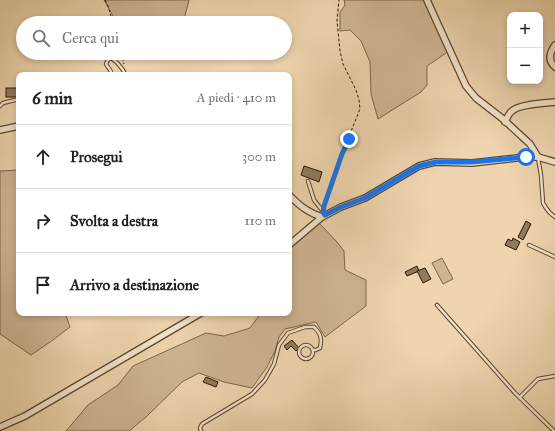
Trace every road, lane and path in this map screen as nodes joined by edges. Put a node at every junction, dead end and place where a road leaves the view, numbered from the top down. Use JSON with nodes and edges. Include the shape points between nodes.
{"nodes":[{"id":1,"x":105,"y":0,"type":"edge"},
{"id":2,"x":339,"y":0,"type":"edge"},
{"id":3,"x":427,"y":0,"type":"edge"},
{"id":4,"x":111,"y":16,"type":"edge"},
{"id":5,"x":555,"y":45,"type":"edge"},
{"id":6,"x":108,"y":60,"type":"edge"},
{"id":7,"x":114,"y":60,"type":"edge"},
{"id":8,"x":123,"y":60,"type":"edge"},
{"id":9,"x":555,"y":67,"type":"edge"},
{"id":10,"x":125,"y":68,"type":"dead end"},
{"id":11,"x":111,"y":72,"type":"edge"},
{"id":12,"x":124,"y":72,"type":"edge"},
{"id":13,"x":16,"y":100,"type":"edge"},
{"id":14,"x":555,"y":102,"type":"edge"},
{"id":15,"x":0,"y":106,"type":"edge"},
{"id":16,"x":506,"y":122,"type":"junction"},
{"id":17,"x":16,"y":127,"type":"edge"},
{"id":18,"x":0,"y":130,"type":"edge"},
{"id":19,"x":538,"y":157,"type":"junction"},
{"id":20,"x":555,"y":162,"type":"edge"},
{"id":21,"x":308,"y":181,"type":"dead end"},
{"id":22,"x":292,"y":198,"type":"edge"},
{"id":23,"x":323,"y":215,"type":"junction"},
{"id":24,"x":555,"y":217,"type":"edge"},
{"id":25,"x":292,"y":242,"type":"edge"},
{"id":26,"x":529,"y":245,"type":"dead end"},
{"id":27,"x":555,"y":257,"type":"edge"},
{"id":28,"x":436,"y":305,"type":"dead end"},
{"id":29,"x":196,"y":316,"type":"edge"},
{"id":30,"x":313,"y":350,"type":"junction"},
{"id":31,"x":555,"y":376,"type":"edge"},
{"id":32,"x":520,"y":397,"type":"junction"},
{"id":33,"x":0,"y":426,"type":"edge"},
{"id":34,"x":201,"y":431,"type":"edge"},
{"id":35,"x":554,"y":431,"type":"edge"}],
"edges":[{"from":1,"to":4,"type":"path"},
{"from":2,"to":23,"type":"path","via":[[337,21],[340,51],[343,64],[356,90],[360,109],[342,154]]},
{"from":3,"to":16,"type":"street","via":[[466,86],[476,98]]},
{"from":5,"to":9,"type":"street","via":[[550,53],[550,60]]},
{"from":6,"to":11,"type":"lane","via":[[106,64]]},
{"from":7,"to":12,"type":"lane"},
{"from":8,"to":10,"type":"path"},
{"from":13,"to":15,"type":"lane"},
{"from":14,"to":16,"type":"street","via":[[515,108]]},
{"from":16,"to":19,"type":"street","via":[[530,144]]},
{"from":17,"to":18,"type":"street"},
{"from":19,"to":20,"type":"street"},
{"from":19,"to":23,"type":"street","via":[[427,163],[410,170],[365,198]]},
{"from":19,"to":24,"type":"lane","via":[[543,203]]},
{"from":21,"to":23,"type":"lane","via":[[314,200]]},
{"from":22,"to":23,"type":"street","via":[[302,208],[313,214]]},
{"from":23,"to":25,"type":"street"},
{"from":26,"to":27,"type":"lane"},
{"from":28,"to":32,"type":"lane"},
{"from":29,"to":33,"type":"street","via":[[25,416]]},
{"from":30,"to":30,"type":"lane","via":[[308,358],[299,355],[298,350],[306,344]]},
{"from":30,"to":34,"type":"lane","via":[[320,348],[321,340],[319,332],[314,327],[305,327],[288,333],[279,345],[274,364],[265,380],[252,394],[202,424]]},
{"from":31,"to":32,"type":"lane","via":[[538,380]]},
{"from":32,"to":35,"type":"lane"}]}
